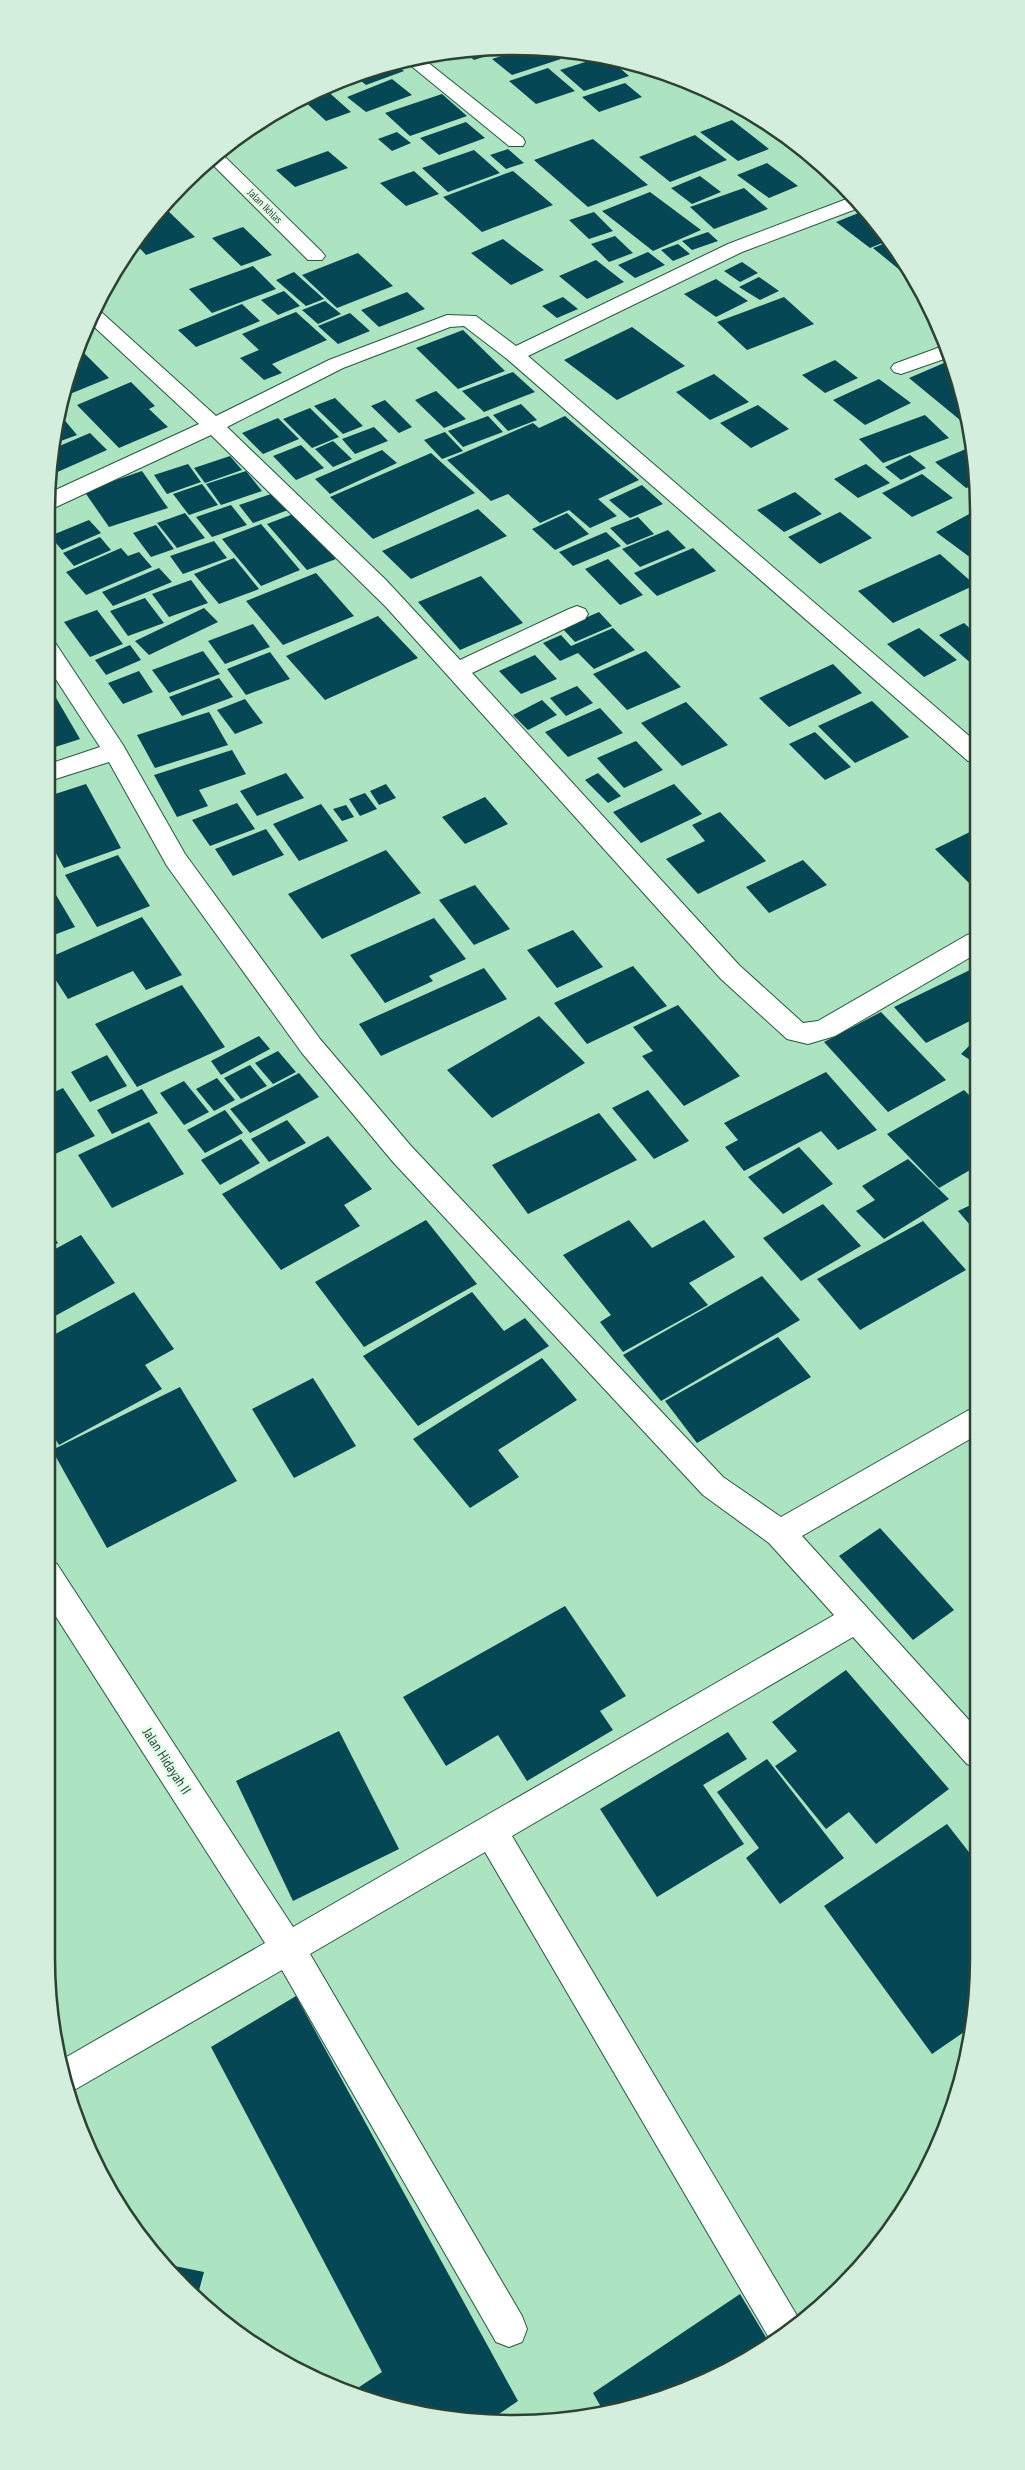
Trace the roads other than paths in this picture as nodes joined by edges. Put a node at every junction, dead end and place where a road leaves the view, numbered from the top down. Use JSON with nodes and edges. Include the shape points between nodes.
{"nodes":[{"id":1,"x":419,"y":65,"type":"edge"},
{"id":2,"x":516,"y":142,"type":"dead end"},
{"id":3,"x":220,"y":161,"type":"edge"},
{"id":4,"x":850,"y":204,"type":"edge"},
{"id":5,"x":314,"y":256,"type":"dead end"},
{"id":6,"x":98,"y":319,"type":"edge"},
{"id":7,"x":941,"y":353,"type":"edge"},
{"id":8,"x":514,"y":355,"type":"junction"},
{"id":9,"x":901,"y":368,"type":"dead end"},
{"id":10,"x":214,"y":424,"type":"junction"},
{"id":11,"x":55,"y":498,"type":"edge"},
{"id":12,"x":577,"y":614,"type":"dead end"},
{"id":13,"x":55,"y":660,"type":"edge"},
{"id":14,"x":457,"y":670,"type":"junction"},
{"id":15,"x":970,"y":750,"type":"edge"},
{"id":16,"x":115,"y":751,"type":"junction"},
{"id":17,"x":55,"y":771,"type":"edge"},
{"id":18,"x":970,"y":945,"type":"edge"},
{"id":19,"x":970,"y":1424,"type":"edge"},
{"id":20,"x":780,"y":1533,"type":"junction"},
{"id":21,"x":55,"y":1588,"type":"edge"},
{"id":22,"x":857,"y":1618,"type":"junction"},
{"id":23,"x":970,"y":1744,"type":"edge"},
{"id":24,"x":491,"y":1831,"type":"junction"},
{"id":25,"x":288,"y":1948,"type":"junction"},
{"id":26,"x":71,"y":2074,"type":"edge"},
{"id":27,"x":783,"y":2326,"type":"edge"},
{"id":28,"x":509,"y":2329,"type":"dead end"}],
"edges":[{"from":1,"to":2,"type":"street"},
{"from":3,"to":5,"type":"street","name":"Jalan Ikhlas"},
{"from":4,"to":8,"type":"street","via":[[735,248]]},
{"from":6,"to":10,"type":"street"},
{"from":7,"to":9,"type":"street"},
{"from":8,"to":10,"type":"street","via":[[469,320],[453,320],[336,364]]},
{"from":8,"to":15,"type":"street"},
{"from":10,"to":11,"type":"street"},
{"from":10,"to":14,"type":"street","via":[[418,624]]},
{"from":12,"to":14,"type":"street"},
{"from":13,"to":16,"type":"street"},
{"from":14,"to":18,"type":"street","via":[[730,972],[796,1032],[808,1034],[826,1029]]},
{"from":16,"to":17,"type":"street"},
{"from":16,"to":20,"type":"street","via":[[176,860],[311,1046],[402,1154],[712,1486]]},
{"from":19,"to":20,"type":"street"},
{"from":20,"to":22,"type":"street"},
{"from":21,"to":25,"type":"street","name":"Jalan Hidayah II"},
{"from":22,"to":23,"type":"street"},
{"from":22,"to":24,"type":"street"},
{"from":24,"to":25,"type":"street"},
{"from":24,"to":27,"type":"street"},
{"from":25,"to":26,"type":"street"},
{"from":25,"to":28,"type":"street","name":"Jalan Hidayah II"}]}
